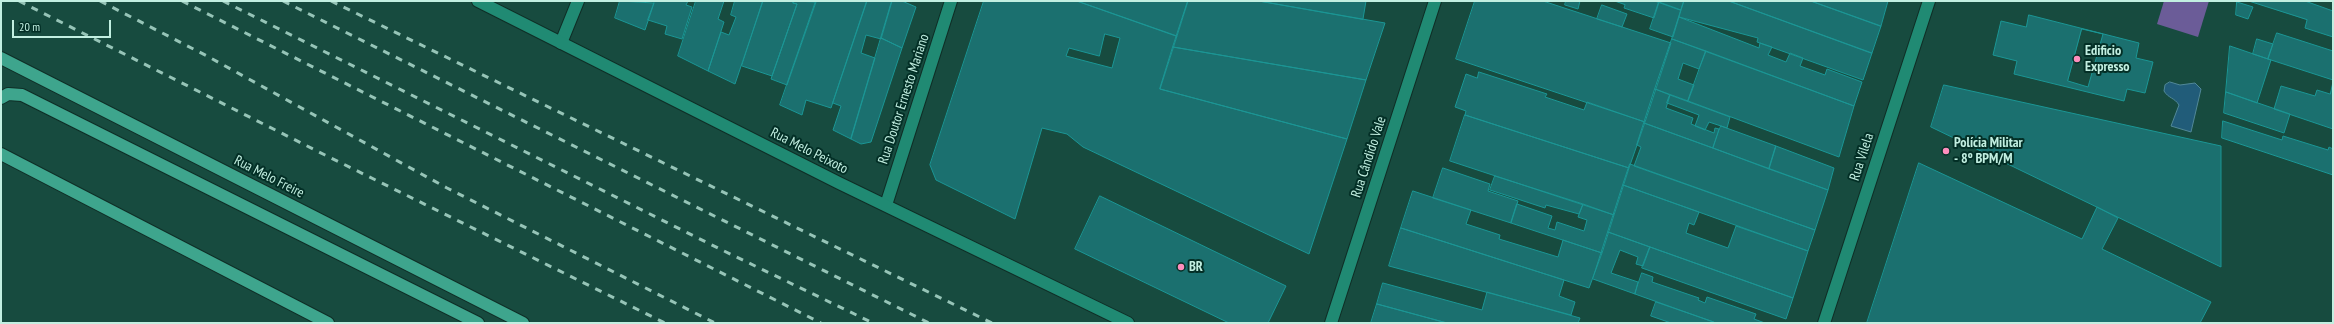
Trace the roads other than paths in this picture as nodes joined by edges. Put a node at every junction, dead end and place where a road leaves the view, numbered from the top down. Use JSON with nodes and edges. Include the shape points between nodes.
{"nodes":[{"id":1,"x":478,"y":1,"type":"edge"},
{"id":2,"x":578,"y":1,"type":"edge"},
{"id":3,"x":951,"y":1,"type":"edge"},
{"id":4,"x":1436,"y":1,"type":"edge"},
{"id":5,"x":1929,"y":1,"type":"edge"},
{"id":6,"x":561,"y":43,"type":"junction"},
{"id":7,"x":1,"y":58,"type":"edge"},
{"id":8,"x":1,"y":98,"type":"edge"},
{"id":9,"x":1,"y":154,"type":"edge"},
{"id":10,"x":886,"y":205,"type":"junction"},
{"id":11,"x":328,"y":323,"type":"edge"},
{"id":12,"x":478,"y":323,"type":"edge"},
{"id":13,"x":523,"y":323,"type":"edge"},
{"id":14,"x":1128,"y":323,"type":"edge"},
{"id":15,"x":1330,"y":323,"type":"edge"},
{"id":16,"x":1824,"y":323,"type":"edge"}],
"edges":[{"from":1,"to":6,"type":"street","name":"Rua Melo Peixoto"},
{"from":2,"to":6,"type":"street"},
{"from":3,"to":10,"type":"street","name":"Rua Doutor Ernesto Mariano"},
{"from":4,"to":15,"type":"street","name":"Rua Cândido Vale"},
{"from":5,"to":16,"type":"street","name":"Rua Vilela"},
{"from":6,"to":10,"type":"street","name":"Rua Melo Peixoto"},
{"from":7,"to":13,"type":"highway","name":"Rua Melo Freire"},
{"from":8,"to":12,"type":"highway","via":[[8,94],[22,95]]},
{"from":9,"to":11,"type":"highway"},
{"from":10,"to":14,"type":"street","name":"Rua Melo Peixoto"}]}
